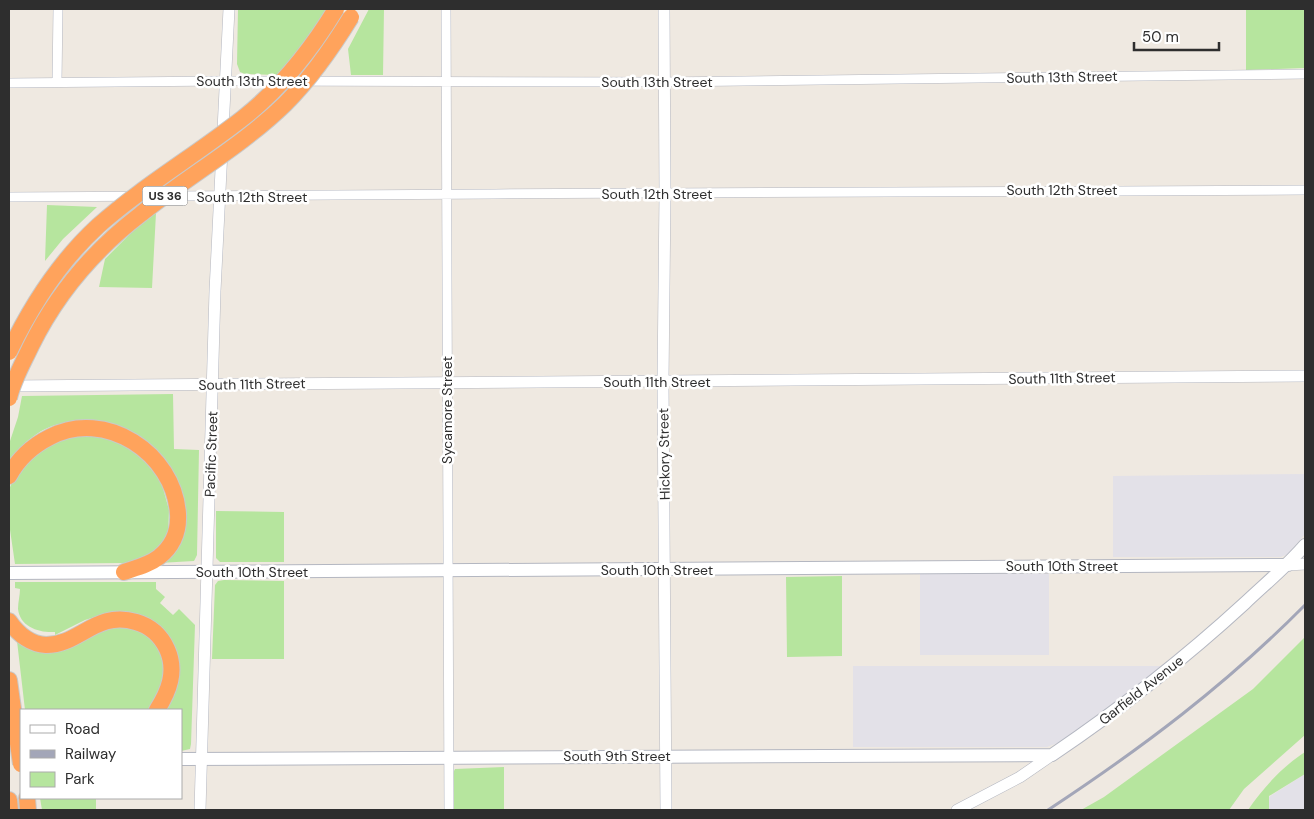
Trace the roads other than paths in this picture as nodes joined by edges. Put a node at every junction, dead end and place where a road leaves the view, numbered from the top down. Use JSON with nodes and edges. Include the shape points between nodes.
{"nodes":[{"id":1,"x":58,"y":9,"type":"edge"},
{"id":2,"x":229,"y":9,"type":"edge"},
{"id":3,"x":336,"y":9,"type":"edge"},
{"id":4,"x":446,"y":9,"type":"edge"},
{"id":5,"x":664,"y":9,"type":"edge"},
{"id":6,"x":353,"y":13,"type":"edge"},
{"id":7,"x":1305,"y":74,"type":"edge"},
{"id":8,"x":225,"y":81,"type":"junction"},
{"id":9,"x":58,"y":82,"type":"junction"},
{"id":10,"x":446,"y":82,"type":"junction"},
{"id":11,"x":664,"y":82,"type":"junction"},
{"id":12,"x":9,"y":83,"type":"edge"},
{"id":13,"x":1305,"y":190,"type":"edge"},
{"id":14,"x":665,"y":194,"type":"junction"},
{"id":15,"x":446,"y":195,"type":"junction"},
{"id":16,"x":220,"y":196,"type":"junction"},
{"id":17,"x":9,"y":198,"type":"edge"},
{"id":18,"x":9,"y":352,"type":"edge"},
{"id":19,"x":1305,"y":376,"type":"edge"},
{"id":20,"x":447,"y":382,"type":"junction"},
{"id":21,"x":663,"y":382,"type":"junction"},
{"id":22,"x":213,"y":384,"type":"junction"},
{"id":23,"x":9,"y":386,"type":"edge"},
{"id":24,"x":9,"y":398,"type":"edge"},
{"id":25,"x":9,"y":476,"type":"edge"},
{"id":26,"x":1305,"y":545,"type":"edge"},
{"id":27,"x":1305,"y":564,"type":"edge"},
{"id":28,"x":1288,"y":565,"type":"junction"},
{"id":29,"x":665,"y":570,"type":"junction"},
{"id":30,"x":449,"y":571,"type":"junction"},
{"id":31,"x":124,"y":572,"type":"junction"},
{"id":32,"x":208,"y":572,"type":"junction"},
{"id":33,"x":9,"y":573,"type":"edge"},
{"id":34,"x":9,"y":621,"type":"edge"},
{"id":35,"x":9,"y":680,"type":"edge"},
{"id":36,"x":158,"y":709,"type":"edge"},
{"id":37,"x":1052,"y":755,"type":"junction"},
{"id":38,"x":666,"y":756,"type":"junction"},
{"id":39,"x":20,"y":757,"type":"edge"},
{"id":40,"x":448,"y":757,"type":"junction"},
{"id":41,"x":202,"y":758,"type":"junction"},
{"id":42,"x":182,"y":759,"type":"edge"},
{"id":43,"x":9,"y":800,"type":"edge"},
{"id":44,"x":10,"y":810,"type":"edge"},
{"id":45,"x":200,"y":810,"type":"edge"},
{"id":46,"x":448,"y":810,"type":"edge"},
{"id":47,"x":666,"y":810,"type":"edge"},
{"id":48,"x":957,"y":810,"type":"edge"}],
"edges":[{"from":1,"to":9,"type":"street"},
{"from":2,"to":8,"type":"street","name":"Pacific Street"},
{"from":3,"to":18,"type":"highway","number":"US 36","bridge":true,"via":[[299,64],[244,117],[129,200],[66,259],[39,298]]},
{"from":4,"to":10,"type":"street","name":"Sycamore Street"},
{"from":5,"to":11,"type":"street","name":"Hickory Street"},
{"from":6,"to":24,"type":"highway","number":"US 36","bridge":true,"via":[[312,73],[285,103],[234,146],[140,214],[80,271],[55,301]]},
{"from":7,"to":11,"type":"street","name":"South 13th Street"},
{"from":8,"to":9,"type":"street","name":"South 13th Street"},
{"from":8,"to":10,"type":"street","name":"South 13th Street"},
{"from":8,"to":16,"type":"street","name":"Pacific Street"},
{"from":9,"to":12,"type":"street","name":"South 13th Street"},
{"from":10,"to":11,"type":"street","name":"South 13th Street"},
{"from":10,"to":15,"type":"street","name":"Sycamore Street"},
{"from":11,"to":14,"type":"street","name":"Hickory Street"},
{"from":13,"to":14,"type":"street","name":"South 12th Street","via":[[883,190]]},
{"from":14,"to":15,"type":"street","name":"South 12th Street"},
{"from":14,"to":21,"type":"street","name":"Hickory Street"},
{"from":15,"to":16,"type":"street","name":"South 12th Street"},
{"from":15,"to":20,"type":"street","name":"Sycamore Street"},
{"from":16,"to":17,"type":"street","name":"South 12th Street"},
{"from":16,"to":22,"type":"street","name":"Pacific Street"},
{"from":19,"to":21,"type":"street","name":"South 11th Street"},
{"from":20,"to":21,"type":"street","name":"South 11th Street"},
{"from":20,"to":22,"type":"street","name":"South 11th Street"},
{"from":20,"to":30,"type":"street","name":"Sycamore Street"},
{"from":21,"to":29,"type":"street","name":"Hickory Street"},
{"from":22,"to":23,"type":"street","name":"South 11th Street"},
{"from":22,"to":32,"type":"street","name":"Pacific Street"},
{"from":25,"to":31,"type":"highway","via":[[31,449],[68,430],[108,430],[144,449],[170,482],[178,509],[178,522],[172,544],[157,558]]},
{"from":26,"to":28,"type":"main road","name":"Garfield Avenue"},
{"from":27,"to":28,"type":"street","name":"South 10th Street"},
{"from":28,"to":29,"type":"main road","name":"South 10th Street"},
{"from":28,"to":37,"type":"main road","name":"Garfield Avenue","via":[[1200,644]]},
{"from":29,"to":30,"type":"main road","name":"South 10th Street"},
{"from":29,"to":38,"type":"street","name":"Hickory Street"},
{"from":30,"to":32,"type":"main road","name":"South 10th Street"},
{"from":30,"to":40,"type":"street","name":"Sycamore Street"},
{"from":31,"to":32,"type":"main road","name":"South 10th Street"},
{"from":31,"to":33,"type":"main road","name":"South 10th Street"},
{"from":32,"to":41,"type":"street","name":"Pacific Street"},
{"from":34,"to":36,"type":"highway","via":[[26,639],[45,645],[55,644],[102,622],[123,619],[142,624],[159,636],[172,663],[170,685]]},
{"from":35,"to":39,"type":"highway","bridge":true},
{"from":37,"to":38,"type":"main road","name":"South 9th Street"},
{"from":37,"to":48,"type":"street","name":"Garfield Avenue","via":[[1020,777]]},
{"from":38,"to":40,"type":"main road","name":"South 9th Street"},
{"from":38,"to":47,"type":"street","name":"Hickory Street"},
{"from":40,"to":41,"type":"main road","name":"South 9th Street"},
{"from":40,"to":46,"type":"street","name":"Sycamore Street"},
{"from":41,"to":42,"type":"main road","name":"South 9th Street"},
{"from":41,"to":45,"type":"street","name":"Pacific Street"},
{"from":43,"to":44,"type":"highway"}]}
